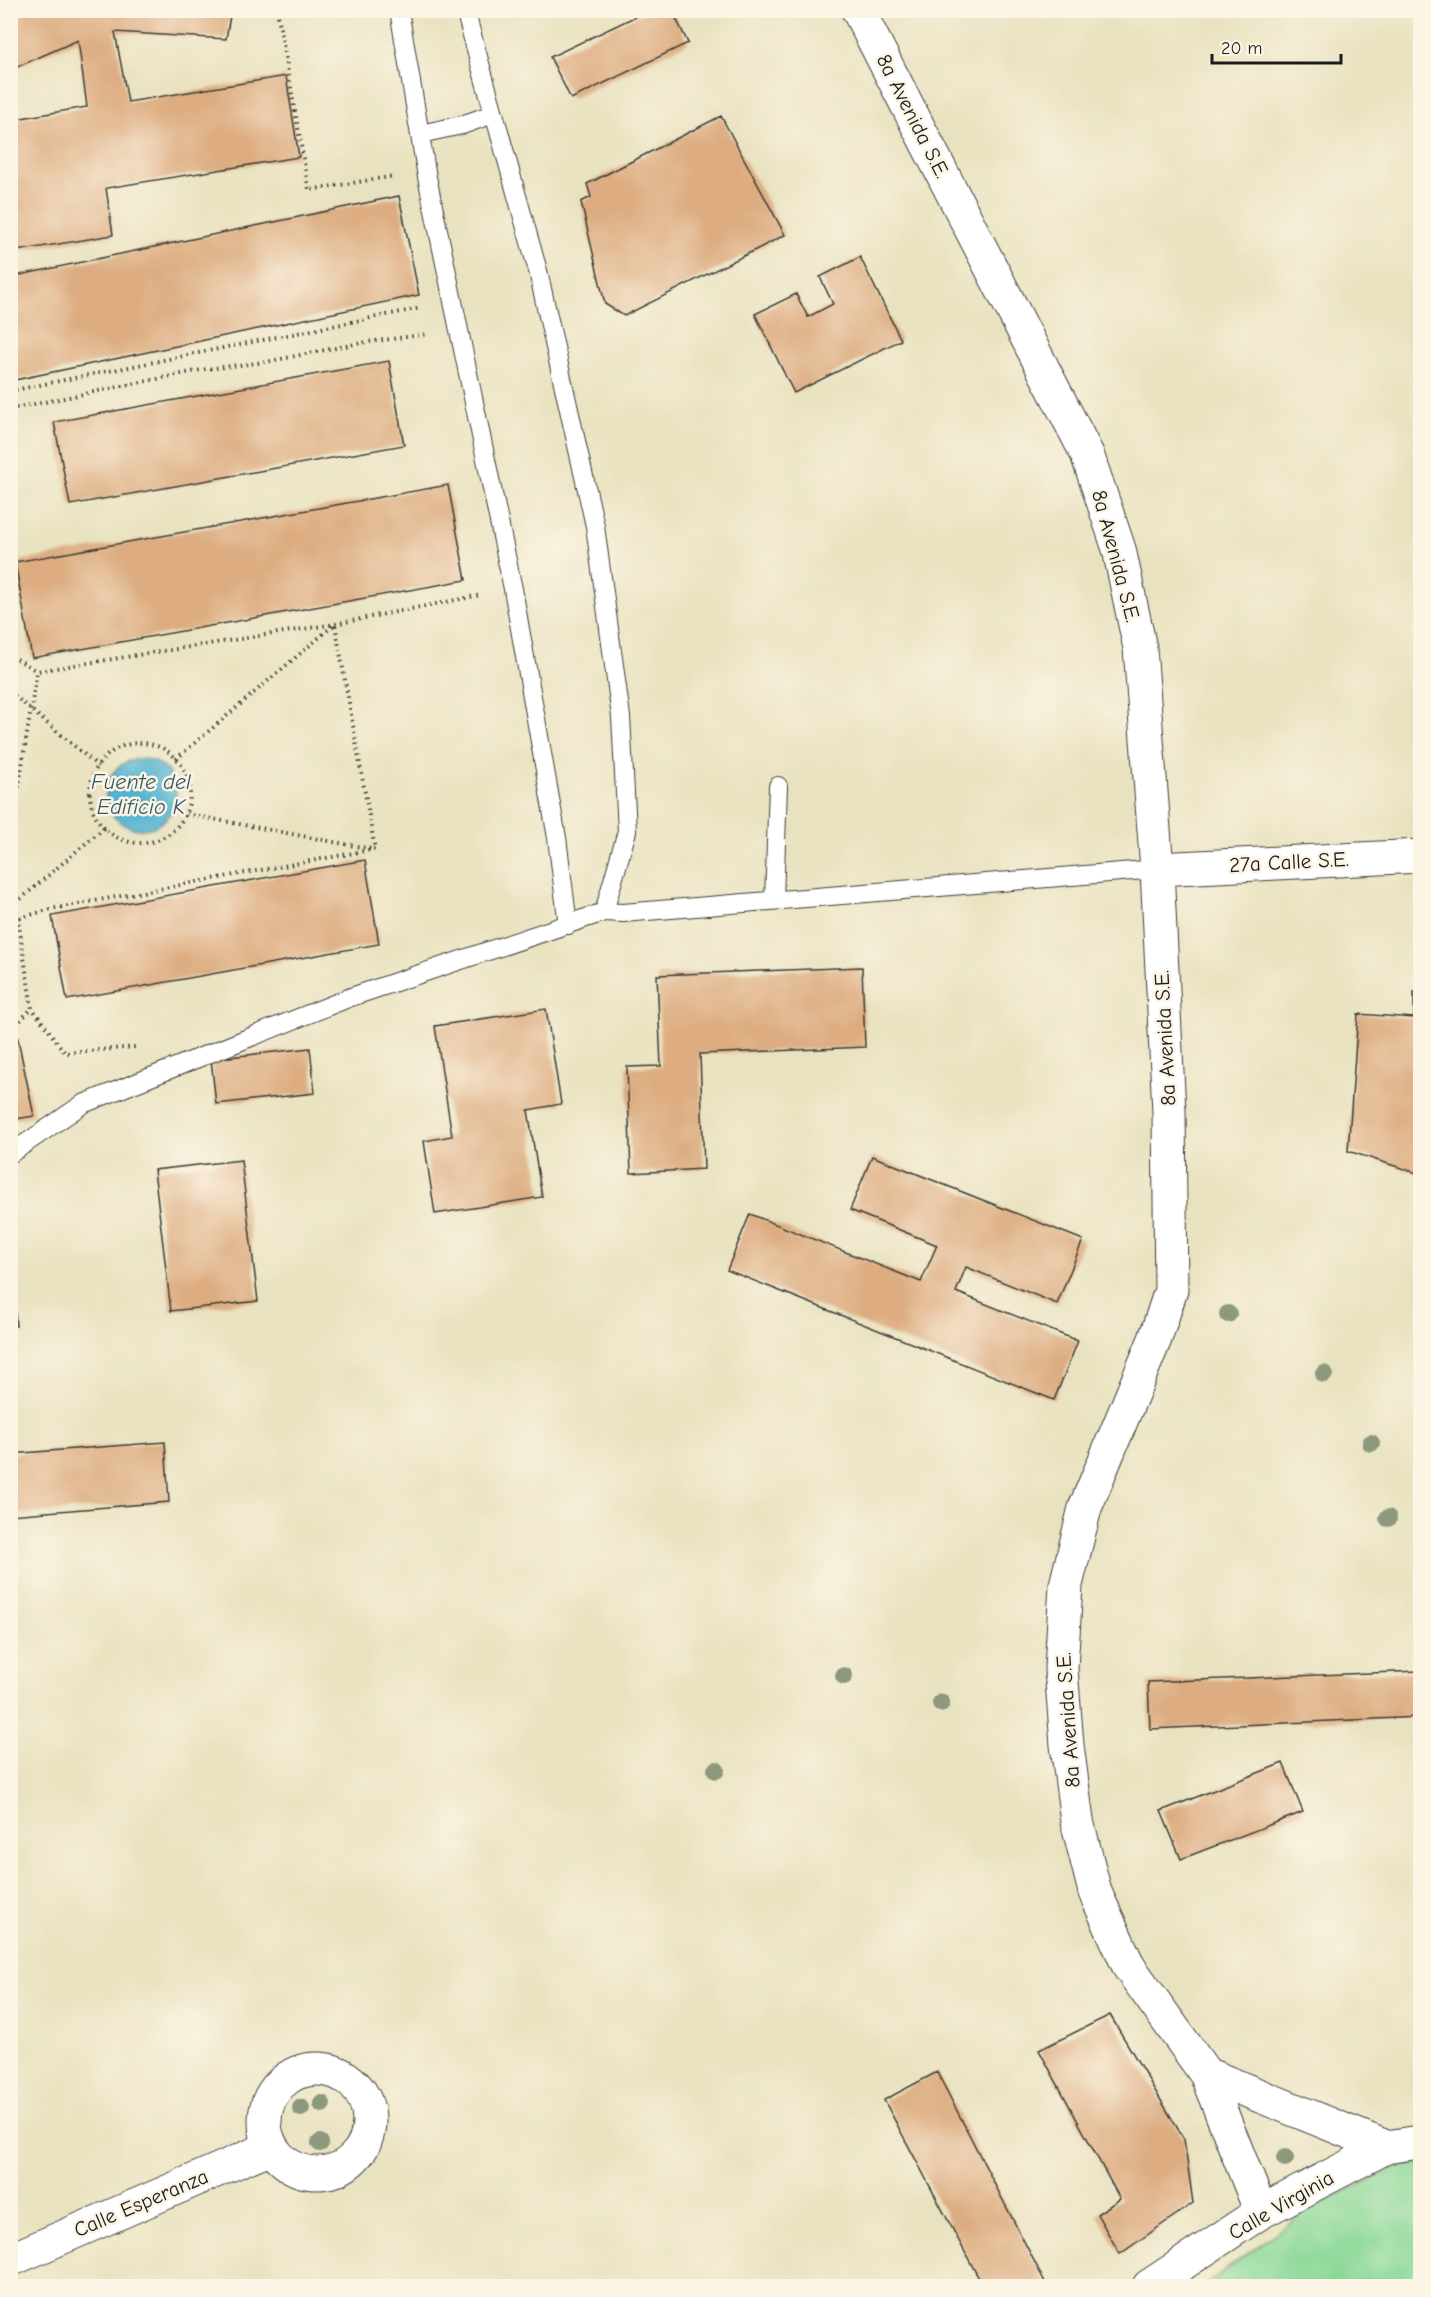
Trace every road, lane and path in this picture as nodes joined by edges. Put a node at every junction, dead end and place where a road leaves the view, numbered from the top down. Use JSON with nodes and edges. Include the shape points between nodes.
{"nodes":[{"id":1,"x":277,"y":10,"type":"edge"},
{"id":2,"x":399,"y":10,"type":"edge"},
{"id":3,"x":465,"y":10,"type":"edge"},
{"id":4,"x":858,"y":10,"type":"edge"},
{"id":5,"x":494,"y":114,"type":"junction"},
{"id":6,"x":420,"y":134,"type":"junction"},
{"id":7,"x":427,"y":177,"type":"junction"},
{"id":8,"x":454,"y":302,"type":"junction"},
{"id":9,"x":460,"y":329,"type":"junction"},
{"id":10,"x":10,"y":391,"type":"edge"},
{"id":11,"x":10,"y":409,"type":"edge"},
{"id":12,"x":513,"y":589,"type":"junction"},
{"id":13,"x":335,"y":624,"type":"junction"},
{"id":14,"x":10,"y":650,"type":"edge"},
{"id":15,"x":37,"y":671,"type":"junction"},
{"id":16,"x":10,"y":692,"type":"edge"},
{"id":17,"x":31,"y":709,"type":"junction"},
{"id":18,"x":176,"y":759,"type":"junction"},
{"id":19,"x":98,"y":766,"type":"junction"},
{"id":20,"x":778,"y":786,"type":"dead end"},
{"id":21,"x":186,"y":814,"type":"junction"},
{"id":22,"x":105,"y":827,"type":"junction"},
{"id":23,"x":10,"y":841,"type":"edge"},
{"id":24,"x":375,"y":849,"type":"junction"},
{"id":25,"x":1420,"y":856,"type":"edge"},
{"id":26,"x":1157,"y":869,"type":"junction"},
{"id":27,"x":10,"y":870,"type":"edge"},
{"id":28,"x":774,"y":900,"type":"junction"},
{"id":29,"x":16,"y":903,"type":"junction"},
{"id":30,"x":604,"y":912,"type":"junction"},
{"id":31,"x":20,"y":918,"type":"junction"},
{"id":32,"x":568,"y":925,"type":"junction"},
{"id":33,"x":32,"y":1008,"type":"junction"},
{"id":34,"x":16,"y":1025,"type":"dead end"},
{"id":35,"x":147,"y":1046,"type":"dead end"},
{"id":36,"x":10,"y":1154,"type":"edge"},
{"id":37,"x":1206,"y":2074,"type":"junction"},
{"id":38,"x":1420,"y":2142,"type":"edge"},
{"id":39,"x":271,"y":2147,"type":"dead end"},
{"id":40,"x":1386,"y":2147,"type":"junction"},
{"id":41,"x":1261,"y":2212,"type":"junction"},
{"id":42,"x":10,"y":2260,"type":"edge"},
{"id":43,"x":1149,"y":2286,"type":"edge"}],
"edges":[{"from":1,"to":7,"type":"path","via":[[309,190],[398,176]]},
{"from":2,"to":6,"type":"lane"},
{"from":3,"to":5,"type":"lane"},
{"from":4,"to":26,"type":"street","name":"8a Avenida S.E.","via":[[1087,454],[1119,549],[1140,648]]},
{"from":5,"to":6,"type":"lane"},
{"from":5,"to":30,"type":"lane","via":[[541,282],[595,526],[611,636],[625,764],[627,831]]},
{"from":6,"to":7,"type":"lane"},
{"from":7,"to":8,"type":"lane"},
{"from":8,"to":9,"type":"lane"},
{"from":8,"to":10,"type":"path"},
{"from":9,"to":11,"type":"path","via":[[206,369]]},
{"from":9,"to":12,"type":"lane"},
{"from":12,"to":13,"type":"path"},
{"from":12,"to":32,"type":"lane","via":[[557,838]]},
{"from":13,"to":15,"type":"path"},
{"from":13,"to":18,"type":"path"},
{"from":13,"to":24,"type":"path"},
{"from":14,"to":15,"type":"path","via":[[12,656]]},
{"from":15,"to":17,"type":"path"},
{"from":16,"to":17,"type":"path"},
{"from":17,"to":19,"type":"path"},
{"from":17,"to":23,"type":"path"},
{"from":18,"to":19,"type":"path","via":[[157,747],[141,744],[124,746]]},
{"from":18,"to":21,"type":"path","via":[[190,787]]},
{"from":19,"to":22,"type":"path","via":[[90,796],[95,814]]},
{"from":20,"to":28,"type":"lane"},
{"from":21,"to":22,"type":"path","via":[[171,833],[156,841],[129,842],[112,835]]},
{"from":21,"to":24,"type":"path"},
{"from":22,"to":29,"type":"path"},
{"from":24,"to":31,"type":"path"},
{"from":25,"to":26,"type":"street","name":"27a Calle S.E."},
{"from":26,"to":28,"type":"lane"},
{"from":26,"to":37,"type":"street","name":"8a Avenida S.E.","via":[[1169,1112],[1171,1290],[1155,1339],[1085,1508],[1066,1585],[1061,1669],[1077,1821],[1095,1892],[1129,1967]]},
{"from":27,"to":29,"type":"path"},
{"from":28,"to":30,"type":"lane"},
{"from":29,"to":31,"type":"path"},
{"from":30,"to":32,"type":"lane"},
{"from":31,"to":33,"type":"path"},
{"from":32,"to":36,"type":"lane","via":[[351,997],[83,1104]]},
{"from":33,"to":34,"type":"path"},
{"from":33,"to":35,"type":"path","via":[[65,1053]]},
{"from":37,"to":40,"type":"street"},
{"from":37,"to":41,"type":"street","name":"8a Avenida S.E."},
{"from":38,"to":40,"type":"street","name":"Calle Virginia"},
{"from":39,"to":42,"type":"street","name":"Calle Esperanza"},
{"from":40,"to":41,"type":"street","name":"Calle Virginia"},
{"from":41,"to":43,"type":"street","name":"Calle Virginia"}]}
